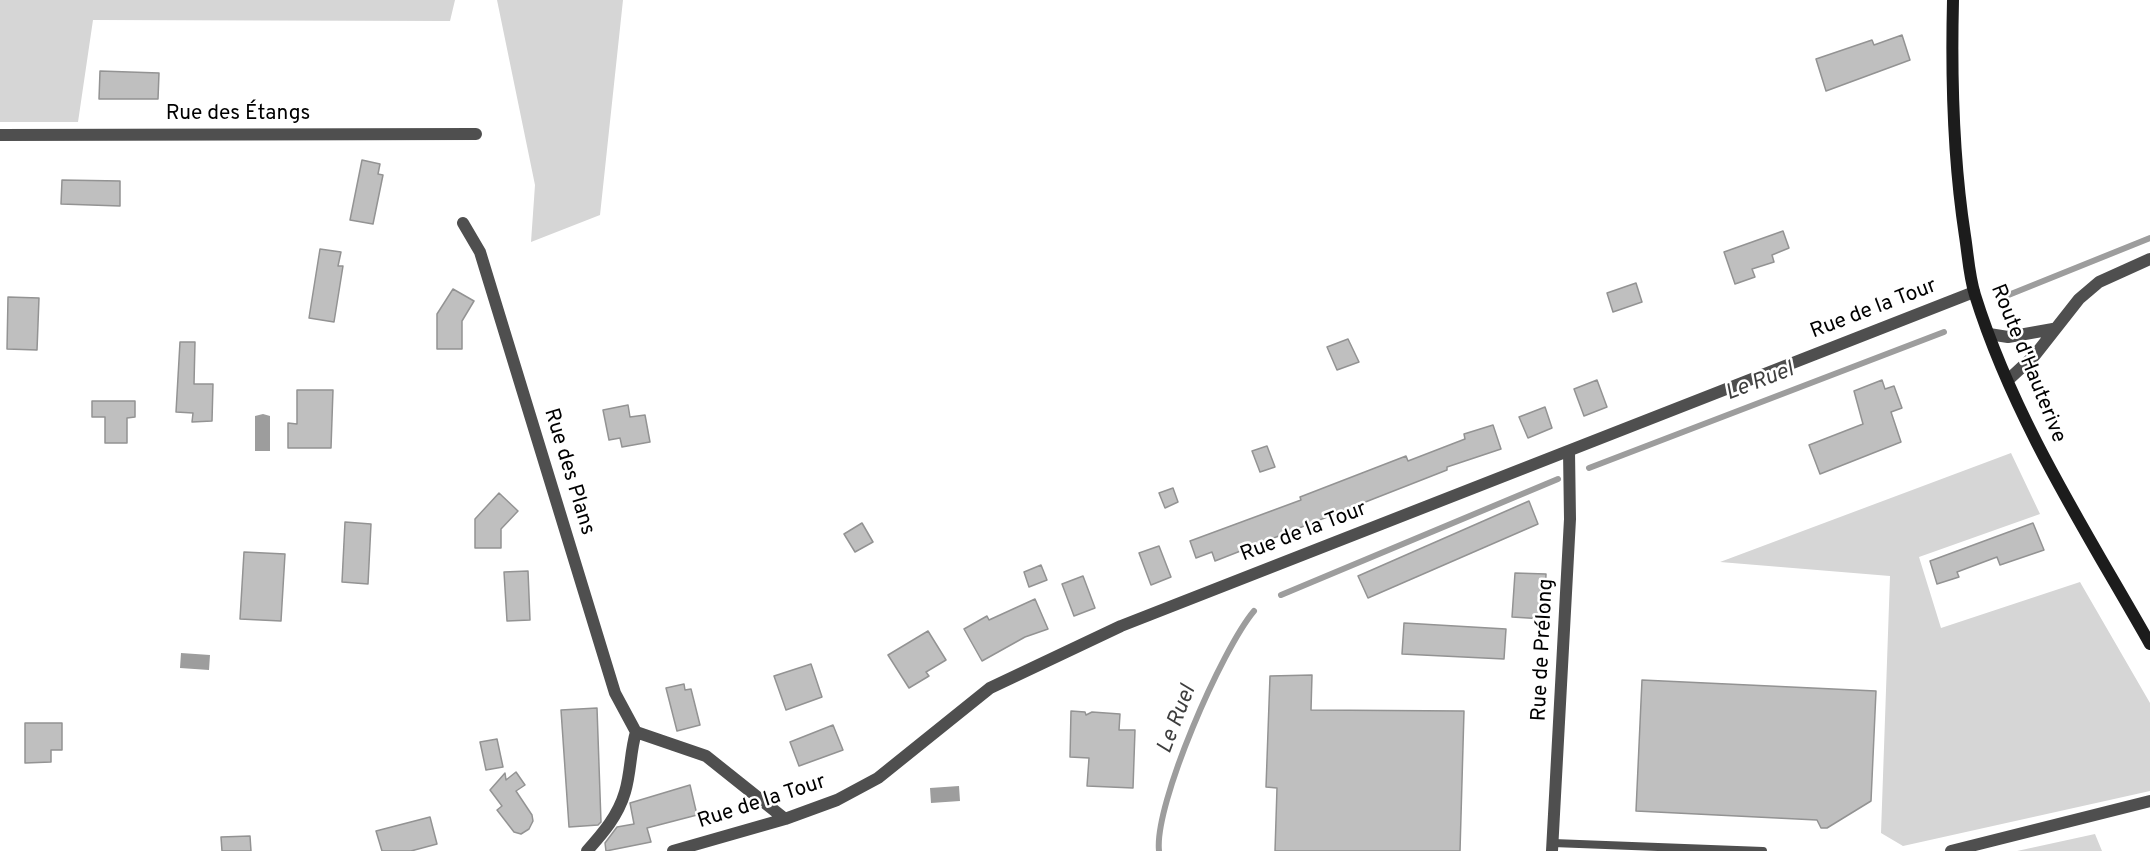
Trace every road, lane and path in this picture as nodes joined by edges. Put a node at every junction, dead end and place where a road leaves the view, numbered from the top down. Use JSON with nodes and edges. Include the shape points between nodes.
{"nodes":[{"id":1,"x":1953,"y":0,"type":"edge"},
{"id":2,"x":476,"y":134,"type":"dead end"},
{"id":3,"x":0,"y":135,"type":"edge"},
{"id":4,"x":463,"y":224,"type":"dead end"},
{"id":5,"x":2150,"y":259,"type":"edge"},
{"id":6,"x":1974,"y":292,"type":"junction"},
{"id":7,"x":2053,"y":329,"type":"junction"},
{"id":8,"x":1989,"y":334,"type":"junction"},
{"id":9,"x":2008,"y":380,"type":"junction"},
{"id":10,"x":1569,"y":451,"type":"junction"},
{"id":11,"x":2150,"y":644,"type":"edge"},
{"id":12,"x":636,"y":732,"type":"junction"},
{"id":13,"x":2150,"y":801,"type":"edge"},
{"id":14,"x":785,"y":819,"type":"junction"},
{"id":15,"x":1552,"y":847,"type":"edge"},
{"id":16,"x":587,"y":851,"type":"edge"},
{"id":17,"x":673,"y":851,"type":"edge"},
{"id":18,"x":1763,"y":851,"type":"edge"},
{"id":19,"x":1951,"y":851,"type":"edge"}],
"edges":[{"from":1,"to":6,"type":"main road","name":"Route d'Hauterive","via":[[1951,68],[1957,187]]},
{"from":2,"to":3,"type":"street","name":"Rue des Étangs"},
{"from":4,"to":12,"type":"street","name":"Rue des Plans","via":[[480,252],[615,693]]},
{"from":5,"to":7,"type":"street","via":[[2099,282]]},
{"from":6,"to":8,"type":"main road","name":"Route d'Hauterive"},
{"from":6,"to":10,"type":"street","name":"Rue de la Tour"},
{"from":7,"to":8,"type":"street","via":[[2008,337]]},
{"from":7,"to":9,"type":"street","via":[[2035,355]]},
{"from":8,"to":9,"type":"main road","name":"Route d'Hauterive"},
{"from":9,"to":11,"type":"main road","name":"Route d'Hauterive","via":[[2059,486]]},
{"from":10,"to":14,"type":"street","name":"Rue de la Tour","via":[[1121,626],[1017,673],[990,688],[878,778],[837,800]]},
{"from":10,"to":15,"type":"street","name":"Rue de Prélong","via":[[1570,519]]},
{"from":12,"to":14,"type":"street","via":[[706,756]]},
{"from":12,"to":16,"type":"street","via":[[626,791],[612,823]]},
{"from":13,"to":19,"type":"street"},
{"from":14,"to":17,"type":"street","name":"Rue de la Tour"},
{"from":15,"to":18,"type":"lane"}]}
